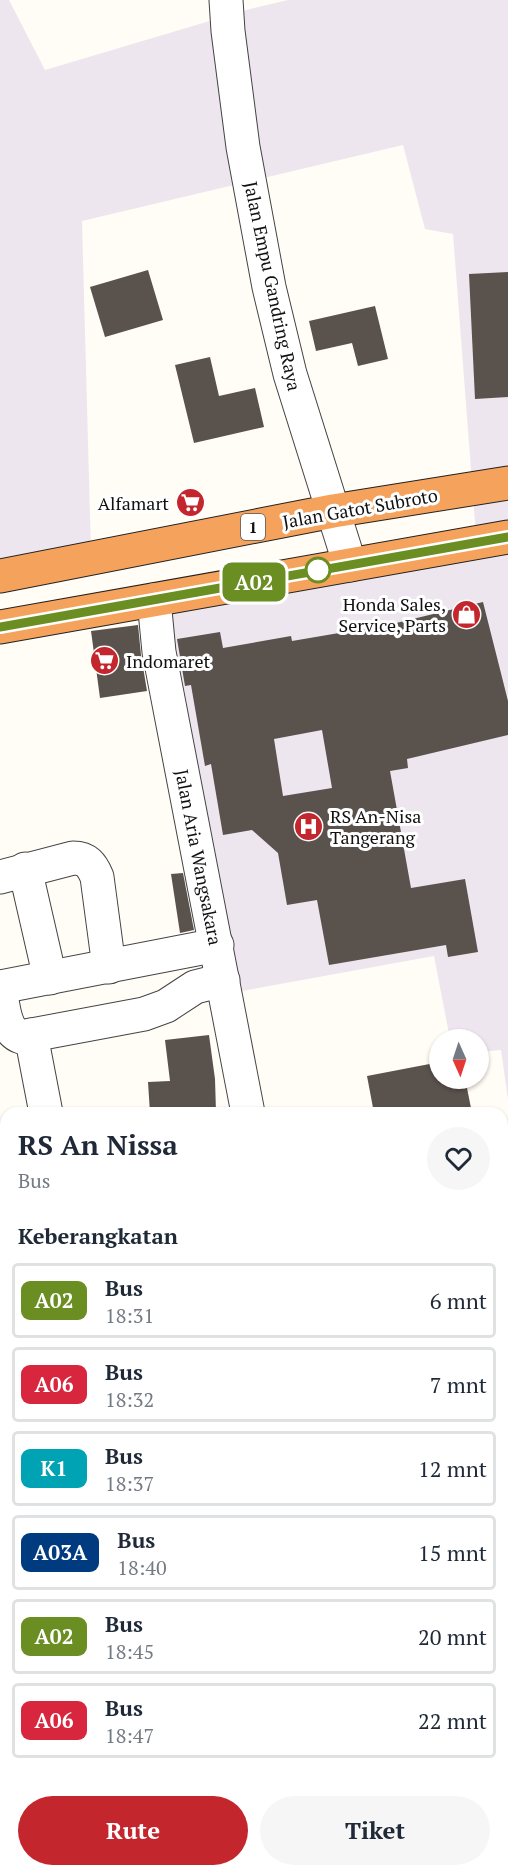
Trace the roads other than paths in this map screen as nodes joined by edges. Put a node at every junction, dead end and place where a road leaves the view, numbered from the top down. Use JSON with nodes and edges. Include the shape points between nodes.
{"nodes":[{"id":1,"x":226,"y":0,"type":"edge"},
{"id":2,"x":508,"y":483,"type":"edge"},
{"id":3,"x":333,"y":511,"type":"junction"},
{"id":4,"x":508,"y":537,"type":"edge"},
{"id":5,"x":350,"y":565,"type":"junction"},
{"id":6,"x":0,"y":576,"type":"edge"},
{"id":7,"x":154,"y":600,"type":"junction"},
{"id":8,"x":0,"y":627,"type":"edge"},
{"id":9,"x":12,"y":873,"type":"edge"},
{"id":10,"x":217,"y":945,"type":"junction"},
{"id":11,"x":109,"y":967,"type":"junction"},
{"id":12,"x":50,"y":978,"type":"junction"},
{"id":13,"x":223,"y":980,"type":"junction"},
{"id":14,"x":0,"y":987,"type":"edge"},
{"id":15,"x":31,"y":1035,"type":"junction"},
{"id":16,"x":45,"y":1107,"type":"edge"},
{"id":17,"x":247,"y":1107,"type":"edge"}],
"edges":[{"from":1,"to":3,"type":"street","name":"Jalan Empu Gandring Raya","via":[[243,147],[270,287],[290,374]]},
{"from":2,"to":3,"type":"highway","name":"Jalan Gatot Subroto","number":"1"},
{"from":3,"to":5,"type":"street","name":"Jalan Empu Gandring Raya"},
{"from":3,"to":6,"type":"highway","name":"Jalan Gatot Subroto","number":"1"},
{"from":4,"to":5,"type":"highway"},
{"from":5,"to":7,"type":"highway"},
{"from":7,"to":8,"type":"highway"},
{"from":7,"to":10,"type":"street","name":"Jalan Aria Wangsakara","via":[[159,652]]},
{"from":9,"to":11,"type":"street","via":[[73,858],[90,864],[97,877]]},
{"from":9,"to":12,"type":"street"},
{"from":10,"to":11,"type":"street"},
{"from":10,"to":13,"type":"street","name":"Jalan Aria Wangsakara"},
{"from":11,"to":12,"type":"street"},
{"from":12,"to":14,"type":"street"},
{"from":13,"to":15,"type":"street","via":[[195,987],[166,1006],[144,1014]]},
{"from":13,"to":17,"type":"street","name":"Jalan Aria Wangsakara"},
{"from":14,"to":15,"type":"street","via":[[9,1027],[14,1034]]},
{"from":15,"to":16,"type":"street"}]}
